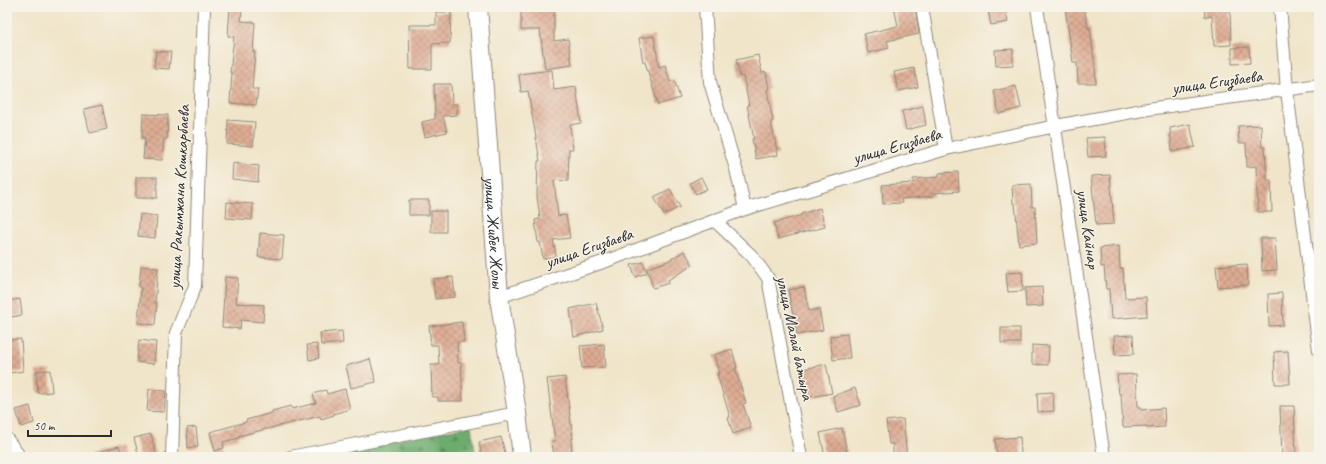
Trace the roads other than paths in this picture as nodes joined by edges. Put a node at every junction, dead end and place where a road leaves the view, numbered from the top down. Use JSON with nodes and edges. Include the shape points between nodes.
{"nodes":[{"id":1,"x":204,"y":7,"type":"edge"},
{"id":2,"x":478,"y":7,"type":"edge"},
{"id":3,"x":705,"y":7,"type":"edge"},
{"id":4,"x":922,"y":7,"type":"edge"},
{"id":5,"x":1037,"y":7,"type":"edge"},
{"id":6,"x":1280,"y":7,"type":"edge"},
{"id":7,"x":1319,"y":85,"type":"edge"},
{"id":8,"x":1287,"y":90,"type":"junction"},
{"id":9,"x":1056,"y":126,"type":"junction"},
{"id":10,"x":946,"y":149,"type":"junction"},
{"id":11,"x":745,"y":209,"type":"junction"},
{"id":12,"x":715,"y":221,"type":"junction"},
{"id":13,"x":499,"y":297,"type":"junction"},
{"id":14,"x":1319,"y":350,"type":"edge"},
{"id":15,"x":517,"y":413,"type":"junction"},
{"id":16,"x":7,"y":439,"type":"edge"},
{"id":17,"x":20,"y":457,"type":"edge"},
{"id":18,"x":172,"y":457,"type":"edge"},
{"id":19,"x":290,"y":457,"type":"edge"},
{"id":20,"x":522,"y":457,"type":"edge"},
{"id":21,"x":801,"y":457,"type":"edge"},
{"id":22,"x":1104,"y":457,"type":"edge"}],
"edges":[{"from":1,"to":18,"type":"street","name":"улица Ракымжана Кошкарбаева","via":[[195,286],[176,333]]},
{"from":2,"to":13,"type":"main road","name":"улица Жибек Жолы"},
{"from":3,"to":11,"type":"street","via":[[710,82]]},
{"from":4,"to":10,"type":"street"},
{"from":5,"to":9,"type":"street","name":"улица Кайнар"},
{"from":6,"to":8,"type":"street"},
{"from":7,"to":8,"type":"street","name":"улица Егизбаева"},
{"from":8,"to":9,"type":"street","name":"улица Егизбаева","via":[[1148,109]]},
{"from":8,"to":14,"type":"street"},
{"from":9,"to":10,"type":"street","name":"улица Егизбаева"},
{"from":9,"to":22,"type":"street","name":"улица Кайнар"},
{"from":10,"to":11,"type":"street","name":"улица Егизбаева"},
{"from":11,"to":12,"type":"street","name":"улица Егизбаева"},
{"from":12,"to":13,"type":"street","name":"улица Егизбаева"},
{"from":12,"to":21,"type":"street","name":"улица Малай батыра","via":[[752,256],[768,278]]},
{"from":13,"to":15,"type":"main road","name":"улица Жибек Жолы"},
{"from":15,"to":19,"type":"street"},
{"from":15,"to":20,"type":"main road","name":"улица Жибек Жолы"},
{"from":16,"to":17,"type":"street"}]}
